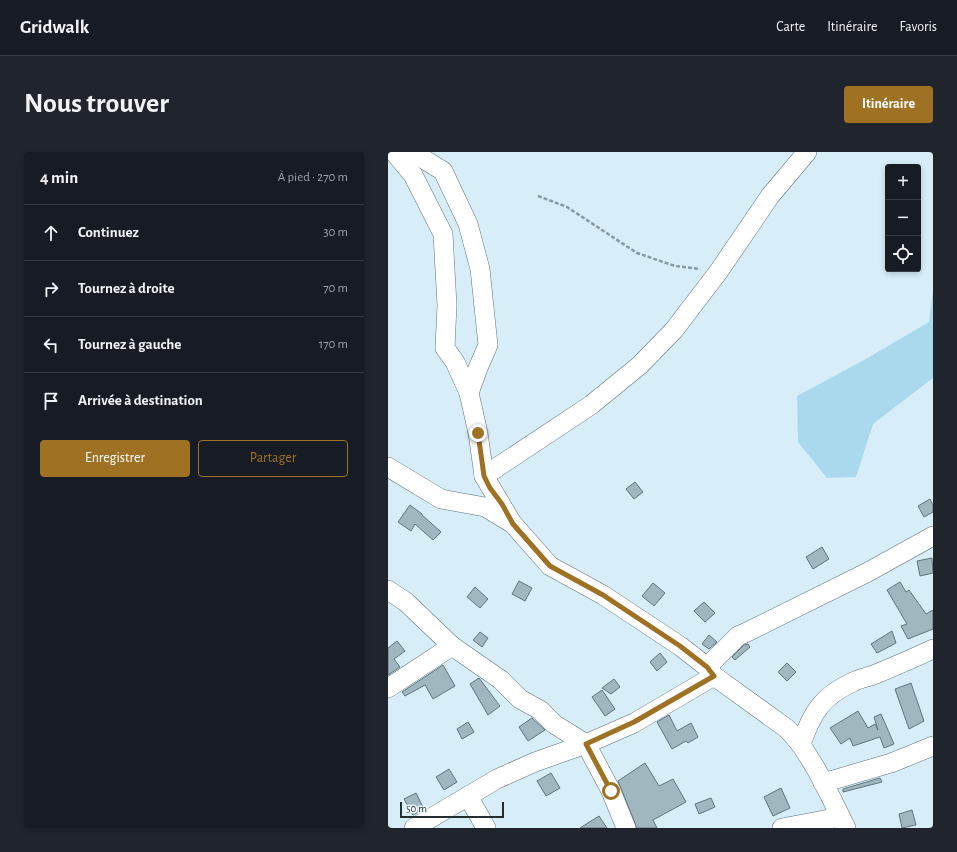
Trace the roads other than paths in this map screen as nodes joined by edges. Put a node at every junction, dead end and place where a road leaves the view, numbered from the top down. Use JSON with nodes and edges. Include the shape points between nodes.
{"nodes":[{"id":1,"x":394,"y":152,"type":"edge"},
{"id":2,"x":418,"y":154,"type":"edge"},
{"id":3,"x":804,"y":154,"type":"edge"},
{"id":4,"x":469,"y":392,"type":"junction"},
{"id":5,"x":388,"y":467,"type":"edge"},
{"id":6,"x":484,"y":476,"type":"junction"},
{"id":7,"x":513,"y":524,"type":"junction"},
{"id":8,"x":933,"y":536,"type":"edge"},
{"id":9,"x":388,"y":590,"type":"edge"},
{"id":10,"x":452,"y":646,"type":"junction"},
{"id":11,"x":933,"y":649,"type":"edge"},
{"id":12,"x":710,"y":672,"type":"junction"},
{"id":13,"x":388,"y":688,"type":"edge"},
{"id":14,"x":586,"y":744,"type":"junction"},
{"id":15,"x":801,"y":744,"type":"junction"},
{"id":16,"x":933,"y":746,"type":"edge"},
{"id":17,"x":823,"y":783,"type":"junction"},
{"id":18,"x":468,"y":796,"type":"junction"},
{"id":19,"x":843,"y":822,"type":"edge"},
{"id":20,"x":414,"y":828,"type":"edge"},
{"id":21,"x":486,"y":828,"type":"edge"},
{"id":22,"x":626,"y":828,"type":"edge"},
{"id":23,"x":782,"y":828,"type":"edge"}],
"edges":[{"from":1,"to":4,"type":"street","via":[[414,175],[443,234],[447,305],[445,348],[455,362]]},
{"from":2,"to":4,"type":"street","via":[[443,171],[468,224],[480,269],[488,345]]},
{"from":3,"to":6,"type":"street","via":[[770,196],[674,330],[640,365],[591,405]]},
{"from":4,"to":6,"type":"street"},
{"from":5,"to":7,"type":"street","via":[[441,499],[485,508]]},
{"from":6,"to":7,"type":"street"},
{"from":7,"to":12,"type":"street","via":[[550,566],[603,595],[680,646]]},
{"from":8,"to":12,"type":"street","via":[[868,572],[738,636]]},
{"from":9,"to":10,"type":"street","via":[[406,602]]},
{"from":10,"to":13,"type":"street"},
{"from":10,"to":14,"type":"street","via":[[501,680],[554,724]]},
{"from":11,"to":15,"type":"street","via":[[887,670],[854,681],[826,698],[808,724]]},
{"from":12,"to":14,"type":"street","via":[[634,722]]},
{"from":12,"to":15,"type":"street","via":[[786,728]]},
{"from":14,"to":18,"type":"street","via":[[497,778]]},
{"from":14,"to":22,"type":"street","via":[[611,791]]},
{"from":15,"to":17,"type":"street"},
{"from":16,"to":17,"type":"street","via":[[891,763]]},
{"from":17,"to":19,"type":"street"},
{"from":18,"to":20,"type":"street"},
{"from":18,"to":21,"type":"street"},
{"from":19,"to":23,"type":"street"}]}
